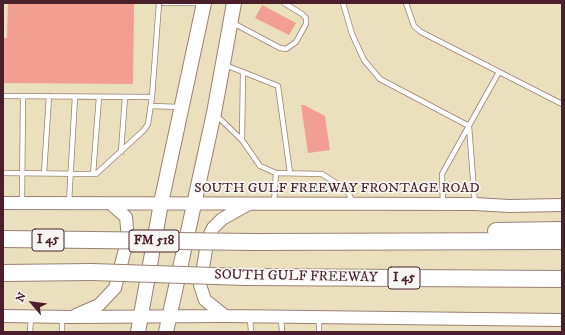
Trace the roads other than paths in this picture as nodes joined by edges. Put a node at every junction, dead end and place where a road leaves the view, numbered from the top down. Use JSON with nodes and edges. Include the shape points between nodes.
{"nodes":[{"id":1,"x":159,"y":3,"type":"edge"},
{"id":2,"x":164,"y":3,"type":"edge"},
{"id":3,"x":204,"y":3,"type":"edge"},
{"id":4,"x":234,"y":3,"type":"edge"},
{"id":5,"x":284,"y":3,"type":"edge"},
{"id":6,"x":343,"y":3,"type":"edge"},
{"id":7,"x":406,"y":3,"type":"edge"},
{"id":8,"x":231,"y":23,"type":"junction"},
{"id":9,"x":223,"y":64,"type":"junction"},
{"id":10,"x":243,"y":72,"type":"junction"},
{"id":11,"x":498,"y":72,"type":"junction"},
{"id":12,"x":3,"y":96,"type":"edge"},
{"id":13,"x":23,"y":96,"type":"junction"},
{"id":14,"x":49,"y":96,"type":"junction"},
{"id":15,"x":75,"y":97,"type":"junction"},
{"id":16,"x":99,"y":97,"type":"junction"},
{"id":17,"x":126,"y":97,"type":"junction"},
{"id":18,"x":152,"y":97,"type":"junction"},
{"id":19,"x":562,"y":104,"type":"edge"},
{"id":20,"x":150,"y":106,"type":"junction"},
{"id":21,"x":181,"y":110,"type":"junction"},
{"id":22,"x":214,"y":113,"type":"junction"},
{"id":23,"x":469,"y":126,"type":"junction"},
{"id":24,"x":242,"y":140,"type":"junction"},
{"id":25,"x":121,"y":152,"type":"junction"},
{"id":26,"x":3,"y":173,"type":"edge"},
{"id":27,"x":22,"y":173,"type":"junction"},
{"id":28,"x":44,"y":173,"type":"junction"},
{"id":29,"x":276,"y":173,"type":"junction"},
{"id":30,"x":290,"y":173,"type":"junction"},
{"id":31,"x":70,"y":174,"type":"junction"},
{"id":32,"x":93,"y":174,"type":"junction"},
{"id":33,"x":3,"y":203,"type":"edge"},
{"id":34,"x":22,"y":203,"type":"junction"},
{"id":35,"x":161,"y":203,"type":"junction"},
{"id":36,"x":68,"y":204,"type":"junction"},
{"id":37,"x":111,"y":204,"type":"junction"},
{"id":38,"x":193,"y":204,"type":"junction"},
{"id":39,"x":248,"y":204,"type":"junction"},
{"id":40,"x":274,"y":204,"type":"junction"},
{"id":41,"x":354,"y":204,"type":"junction"},
{"id":42,"x":443,"y":204,"type":"junction"},
{"id":43,"x":475,"y":204,"type":"junction"},
{"id":44,"x":562,"y":206,"type":"edge"},
{"id":45,"x":562,"y":230,"type":"edge"},
{"id":46,"x":3,"y":239,"type":"edge"},
{"id":47,"x":562,"y":241,"type":"edge"},
{"id":48,"x":396,"y":242,"type":"junction"},
{"id":49,"x":3,"y":273,"type":"edge"},
{"id":50,"x":562,"y":279,"type":"edge"},
{"id":51,"x":3,"y":316,"type":"edge"},
{"id":52,"x":31,"y":316,"type":"junction"},
{"id":53,"x":225,"y":316,"type":"junction"},
{"id":54,"x":250,"y":316,"type":"junction"},
{"id":55,"x":282,"y":316,"type":"junction"},
{"id":56,"x":67,"y":317,"type":"junction"},
{"id":57,"x":169,"y":317,"type":"junction"},
{"id":58,"x":320,"y":317,"type":"junction"},
{"id":59,"x":562,"y":320,"type":"edge"},
{"id":60,"x":139,"y":324,"type":"edge"},
{"id":61,"x":30,"y":332,"type":"edge"},
{"id":62,"x":62,"y":332,"type":"edge"},
{"id":63,"x":166,"y":332,"type":"edge"},
{"id":64,"x":251,"y":332,"type":"edge"},
{"id":65,"x":282,"y":332,"type":"edge"},
{"id":66,"x":319,"y":332,"type":"edge"}],
"edges":[{"from":1,"to":18,"type":"lane"},
{"from":2,"to":3,"type":"lane"},
{"from":3,"to":21,"type":"main road","number":"FM 518"},
{"from":4,"to":8,"type":"main road","number":"FM 518"},
{"from":5,"to":8,"type":"lane","via":[[306,18],[306,24],[296,42],[286,49]]},
{"from":6,"to":23,"type":"lane","via":[[352,34],[364,60],[380,79]]},
{"from":7,"to":11,"type":"lane","via":[[414,26],[421,32]]},
{"from":8,"to":9,"type":"main road","number":"FM 518"},
{"from":9,"to":10,"type":"lane"},
{"from":9,"to":22,"type":"main road","number":"FM 518"},
{"from":10,"to":24,"type":"lane"},
{"from":10,"to":30,"type":"lane","via":[[278,86]]},
{"from":11,"to":19,"type":"lane"},
{"from":11,"to":23,"type":"lane"},
{"from":12,"to":13,"type":"lane"},
{"from":13,"to":14,"type":"lane"},
{"from":13,"to":27,"type":"lane"},
{"from":14,"to":15,"type":"lane"},
{"from":14,"to":28,"type":"lane"},
{"from":15,"to":16,"type":"lane"},
{"from":15,"to":31,"type":"lane"},
{"from":16,"to":17,"type":"lane"},
{"from":16,"to":32,"type":"lane"},
{"from":17,"to":18,"type":"lane"},
{"from":17,"to":25,"type":"lane"},
{"from":18,"to":20,"type":"lane"},
{"from":20,"to":21,"type":"lane"},
{"from":20,"to":25,"type":"lane","via":[[148,124]]},
{"from":21,"to":35,"type":"main road","number":"FM 518"},
{"from":22,"to":24,"type":"lane"},
{"from":22,"to":38,"type":"main road","number":"FM 518"},
{"from":23,"to":42,"type":"lane","via":[[442,174]]},
{"from":23,"to":43,"type":"lane"},
{"from":24,"to":29,"type":"lane","via":[[260,166]]},
{"from":25,"to":32,"type":"lane"},
{"from":26,"to":27,"type":"lane"},
{"from":27,"to":28,"type":"lane"},
{"from":27,"to":34,"type":"lane"},
{"from":28,"to":31,"type":"lane"},
{"from":29,"to":30,"type":"lane"},
{"from":29,"to":40,"type":"lane"},
{"from":30,"to":41,"type":"lane","via":[[322,174],[347,190]]},
{"from":31,"to":32,"type":"lane"},
{"from":31,"to":36,"type":"lane"},
{"from":33,"to":34,"type":"main road","name":"SOUTH GULF FREEWAY FRONTAGE ROAD"},
{"from":34,"to":36,"type":"main road","name":"SOUTH GULF FREEWAY FRONTAGE ROAD"},
{"from":35,"to":37,"type":"main road","name":"SOUTH GULF FREEWAY FRONTAGE ROAD"},
{"from":35,"to":38,"type":"main road","name":"SOUTH GULF FREEWAY FRONTAGE ROAD"},
{"from":35,"to":60,"type":"main road","number":"FM 518"},
{"from":36,"to":37,"type":"main road","name":"SOUTH GULF FREEWAY FRONTAGE ROAD"},
{"from":37,"to":56,"type":"main road","via":[[126,217],[128,238],[115,288],[99,305]]},
{"from":38,"to":39,"type":"main road","name":"SOUTH GULF FREEWAY FRONTAGE ROAD"},
{"from":38,"to":57,"type":"main road","number":"FM 518"},
{"from":39,"to":40,"type":"main road","name":"SOUTH GULF FREEWAY FRONTAGE ROAD"},
{"from":39,"to":53,"type":"main road","via":[[222,219],[208,238],[200,285],[205,300]]},
{"from":40,"to":41,"type":"main road","name":"SOUTH GULF FREEWAY FRONTAGE ROAD"},
{"from":41,"to":42,"type":"main road","name":"SOUTH GULF FREEWAY FRONTAGE ROAD"},
{"from":42,"to":43,"type":"main road","name":"SOUTH GULF FREEWAY FRONTAGE ROAD"},
{"from":43,"to":44,"type":"main road","name":"SOUTH GULF FREEWAY FRONTAGE ROAD"},
{"from":45,"to":48,"type":"highway","via":[[471,231]]},
{"from":46,"to":48,"type":"highway","number":"I 45","bridge":true},
{"from":47,"to":48,"type":"highway","number":"I 45"},
{"from":49,"to":50,"type":"highway","name":"SOUTH GULF FREEWAY","number":"I 45","bridge":true},
{"from":51,"to":52,"type":"main road"},
{"from":52,"to":56,"type":"main road"},
{"from":52,"to":61,"type":"lane"},
{"from":53,"to":54,"type":"main road"},
{"from":53,"to":57,"type":"main road"},
{"from":54,"to":55,"type":"main road"},
{"from":54,"to":64,"type":"lane"},
{"from":55,"to":58,"type":"main road"},
{"from":55,"to":65,"type":"lane"},
{"from":56,"to":60,"type":"main road"},
{"from":56,"to":62,"type":"lane"},
{"from":57,"to":60,"type":"main road"},
{"from":57,"to":63,"type":"main road","number":"FM 518"},
{"from":58,"to":59,"type":"main road"},
{"from":58,"to":66,"type":"lane"}]}
